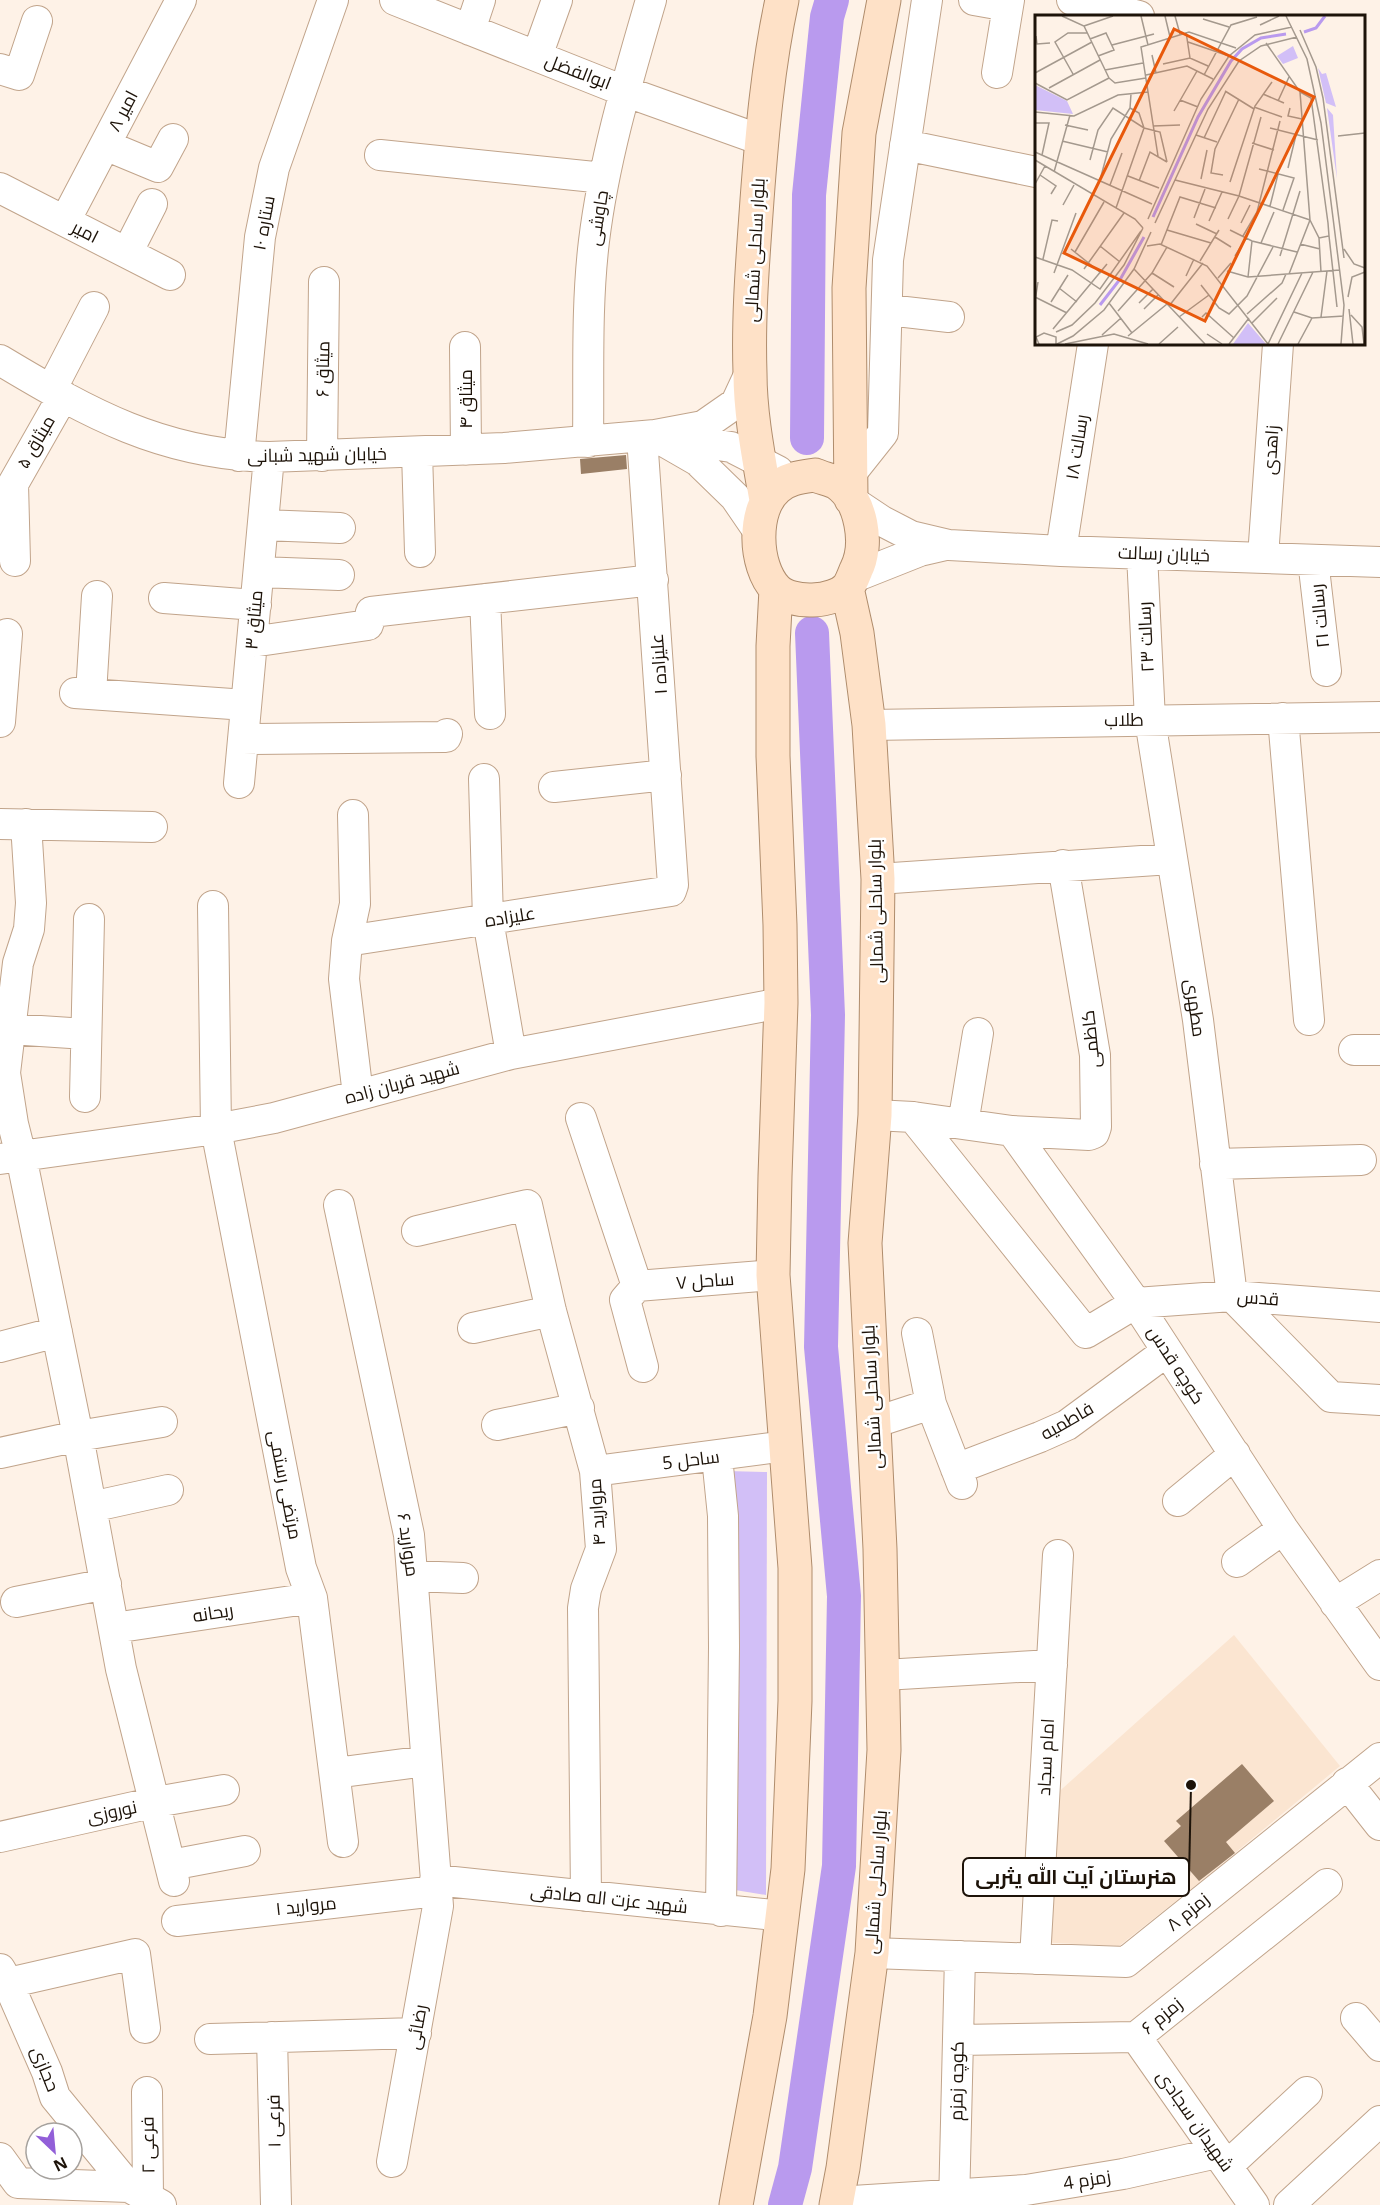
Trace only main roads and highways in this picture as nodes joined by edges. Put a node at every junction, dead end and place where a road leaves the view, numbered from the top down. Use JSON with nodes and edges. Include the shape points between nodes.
{"nodes":[{"id":1,"x":782,"y":0,"type":"edge"},
{"id":2,"x":884,"y":0,"type":"edge"},
{"id":3,"x":853,"y":491,"type":"junction"},
{"id":4,"x":766,"y":500,"type":"junction"},
{"id":5,"x":850,"y":583,"type":"junction"},
{"id":6,"x":776,"y":589,"type":"junction"},
{"id":7,"x":836,"y":2204,"type":"edge"},
{"id":8,"x":736,"y":2205,"type":"edge"}],
"edges":[{"from":1,"to":4,"type":"main road","name":"بلوار ساحلی شمالی","via":[[761,140],[752,281],[750,375]]},
{"from":2,"to":3,"type":"main road","via":[[859,133],[849,277]]},
{"from":3,"to":4,"type":"main road","via":[[815,475],[793,478]]},
{"from":3,"to":5,"type":"main road","via":[[862,541],[860,563]]},
{"from":4,"to":6,"type":"main road","via":[[761,512],[760,554]]},
{"from":5,"to":6,"type":"main road","via":[[818,600],[789,597]]},
{"from":5,"to":7,"type":"main road","name":"بلوار ساحلی شمالی","via":[[869,725],[878,879],[875,1115],[865,1243],[884,1750],[872,1953]]},
{"from":6,"to":8,"type":"main road","via":[[773,756],[781,1003],[773,1275],[795,1568],[796,1633],[788,1869],[770,2016]]}]}
